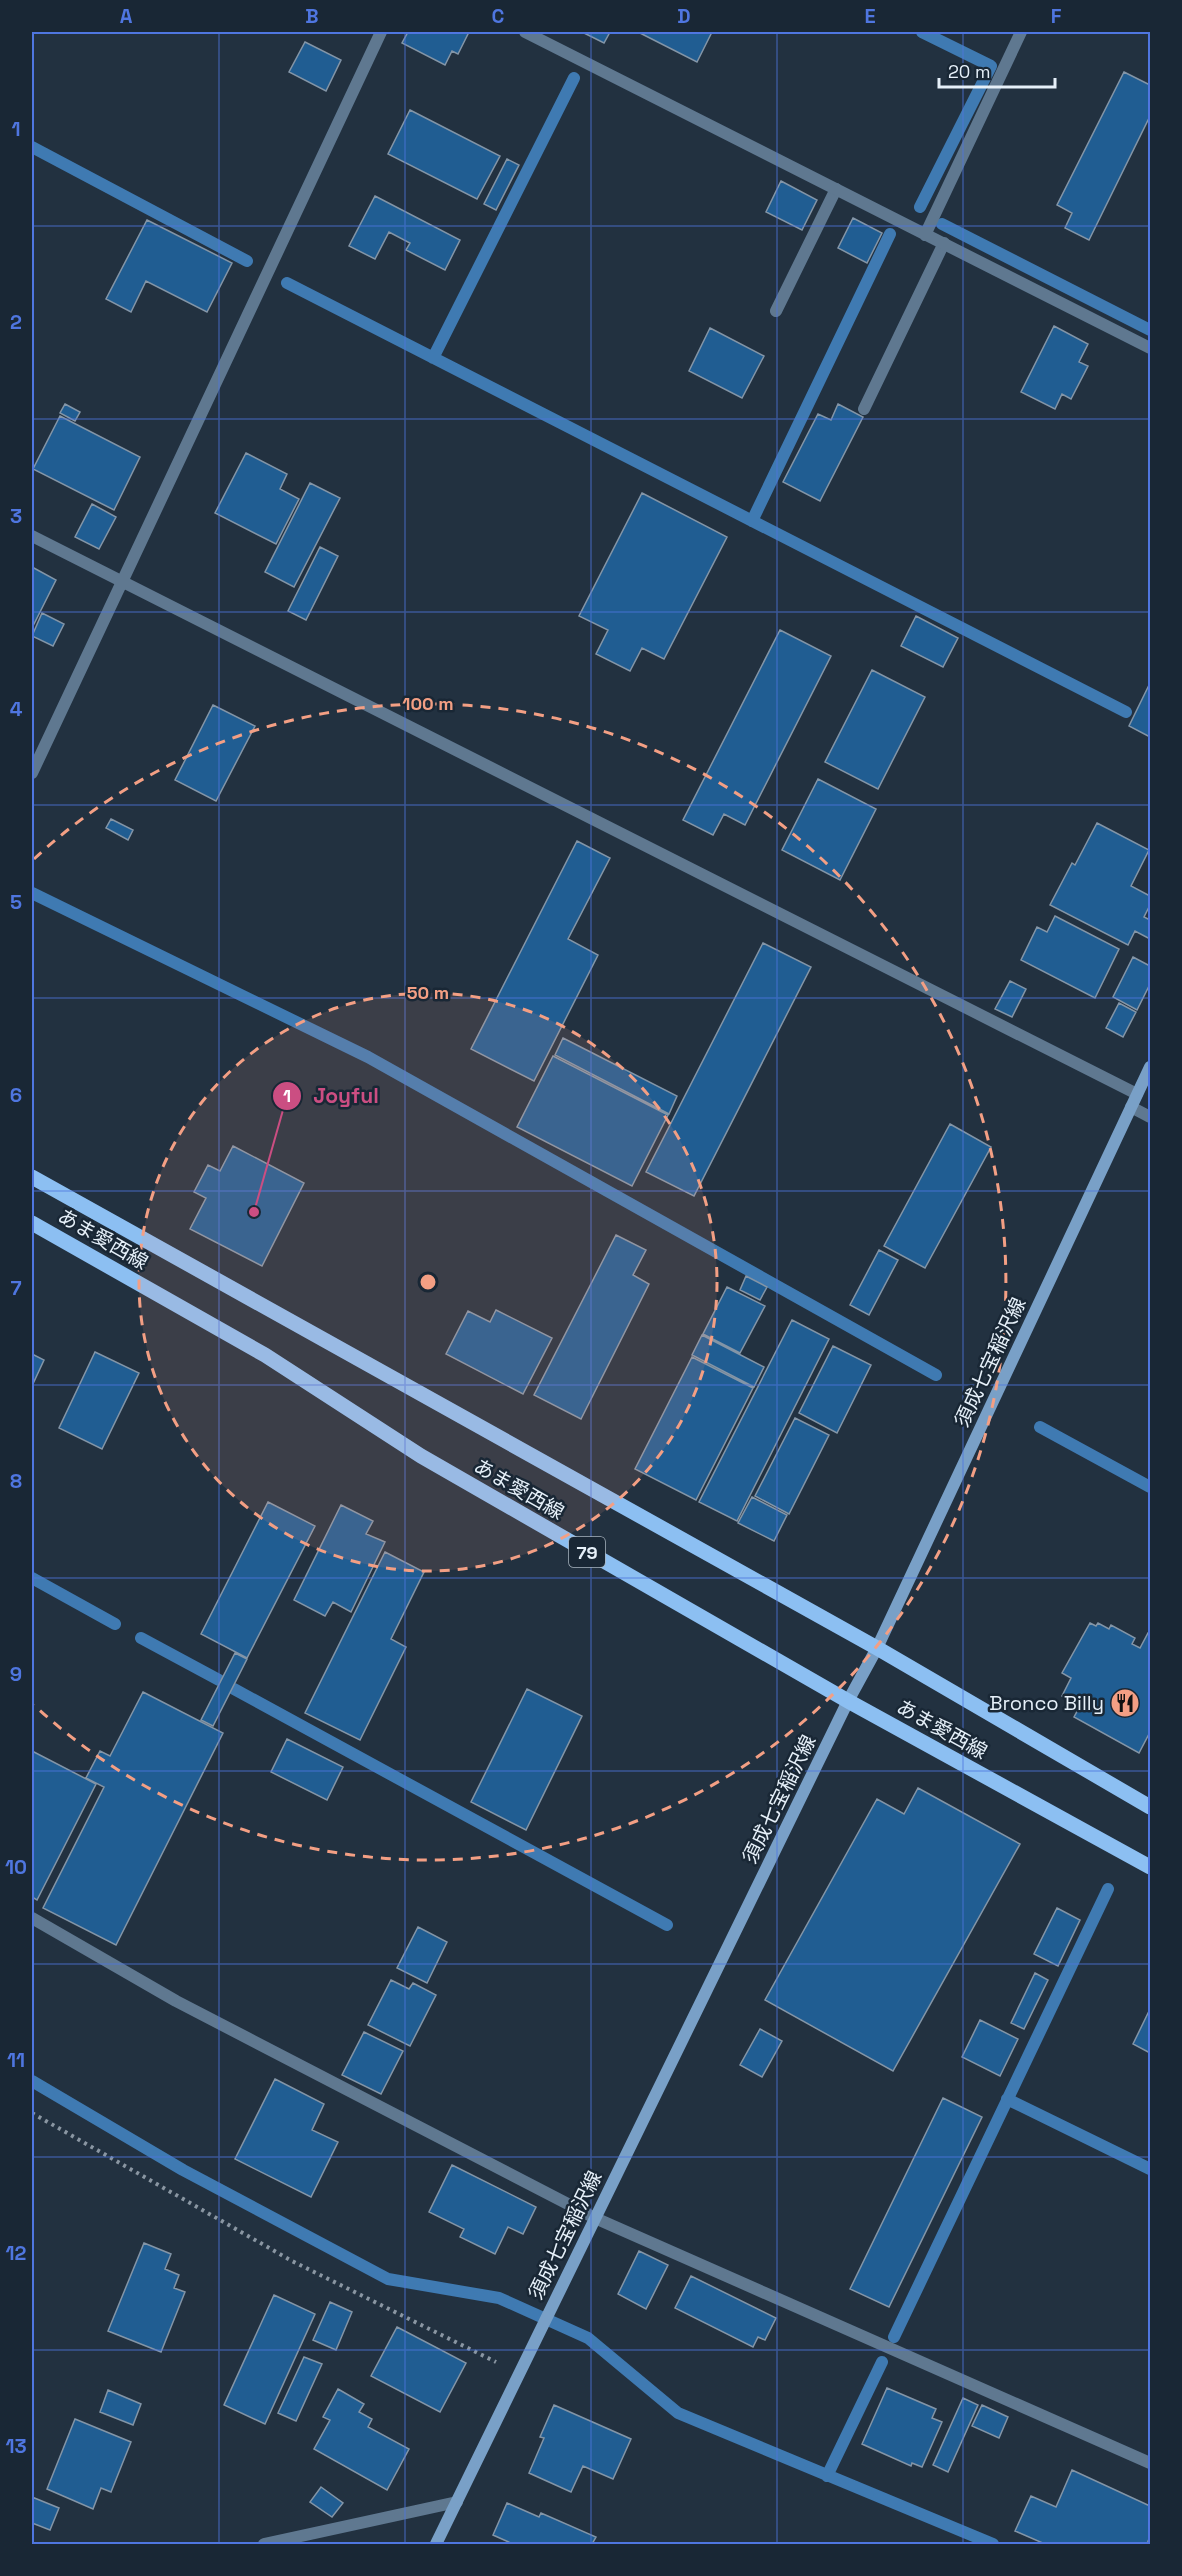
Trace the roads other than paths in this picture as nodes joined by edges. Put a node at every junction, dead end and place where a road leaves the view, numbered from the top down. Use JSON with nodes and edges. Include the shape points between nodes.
{"nodes":[{"id":1,"x":381,"y":32,"type":"edge"},
{"id":2,"x":525,"y":32,"type":"edge"},
{"id":3,"x":1021,"y":32,"type":"edge"},
{"id":4,"x":836,"y":189,"type":"junction"},
{"id":5,"x":925,"y":235,"type":"junction"},
{"id":6,"x":944,"y":243,"type":"junction"},
{"id":7,"x":776,"y":311,"type":"dead end"},
{"id":8,"x":1150,"y":348,"type":"edge"},
{"id":9,"x":864,"y":409,"type":"dead end"},
{"id":10,"x":32,"y":536,"type":"edge"},
{"id":11,"x":122,"y":581,"type":"junction"},
{"id":12,"x":32,"y":773,"type":"edge"},
{"id":13,"x":1150,"y":1067,"type":"edge"},
{"id":14,"x":1137,"y":1094,"type":"junction"},
{"id":15,"x":1131,"y":1107,"type":"junction"},
{"id":16,"x":1150,"y":1117,"type":"edge"},
{"id":17,"x":32,"y":1177,"type":"edge"},
{"id":18,"x":32,"y":1223,"type":"edge"},
{"id":19,"x":877,"y":1648,"type":"junction"},
{"id":20,"x":848,"y":1701,"type":"junction"},
{"id":21,"x":1150,"y":1807,"type":"edge"},
{"id":22,"x":1150,"y":1867,"type":"edge"},
{"id":23,"x":32,"y":1918,"type":"edge"},
{"id":24,"x":595,"y":2218,"type":"junction"},
{"id":25,"x":1150,"y":2463,"type":"edge"},
{"id":26,"x":457,"y":2502,"type":"junction"},
{"id":27,"x":264,"y":2544,"type":"edge"},
{"id":28,"x":436,"y":2544,"type":"edge"}],
"edges":[{"from":1,"to":11,"type":"street"},
{"from":2,"to":4,"type":"street"},
{"from":3,"to":5,"type":"street"},
{"from":4,"to":5,"type":"street"},
{"from":4,"to":7,"type":"street"},
{"from":5,"to":6,"type":"street"},
{"from":6,"to":8,"type":"street"},
{"from":6,"to":9,"type":"street"},
{"from":10,"to":11,"type":"street"},
{"from":11,"to":12,"type":"street"},
{"from":11,"to":14,"type":"street"},
{"from":13,"to":14,"type":"main road","name":"須成七宝稲沢線"},
{"from":14,"to":15,"type":"main road","name":"須成七宝稲沢線"},
{"from":15,"to":16,"type":"street"},
{"from":15,"to":19,"type":"main road","name":"須成七宝稲沢線"},
{"from":17,"to":19,"type":"main road","name":"あま愛西線"},
{"from":18,"to":20,"type":"main road","name":"あま愛西線","number":"79","via":[[265,1355],[421,1456]]},
{"from":19,"to":20,"type":"main road","name":"須成七宝稲沢線"},
{"from":19,"to":21,"type":"main road","name":"あま愛西線"},
{"from":20,"to":22,"type":"main road","name":"あま愛西線","number":"79"},
{"from":20,"to":24,"type":"main road","name":"須成七宝稲沢線"},
{"from":23,"to":24,"type":"street","via":[[176,2001]]},
{"from":24,"to":25,"type":"street"},
{"from":24,"to":26,"type":"main road","name":"須成七宝稲沢線"},
{"from":26,"to":27,"type":"street"},
{"from":26,"to":28,"type":"main road","name":"須成七宝稲沢線"}]}
